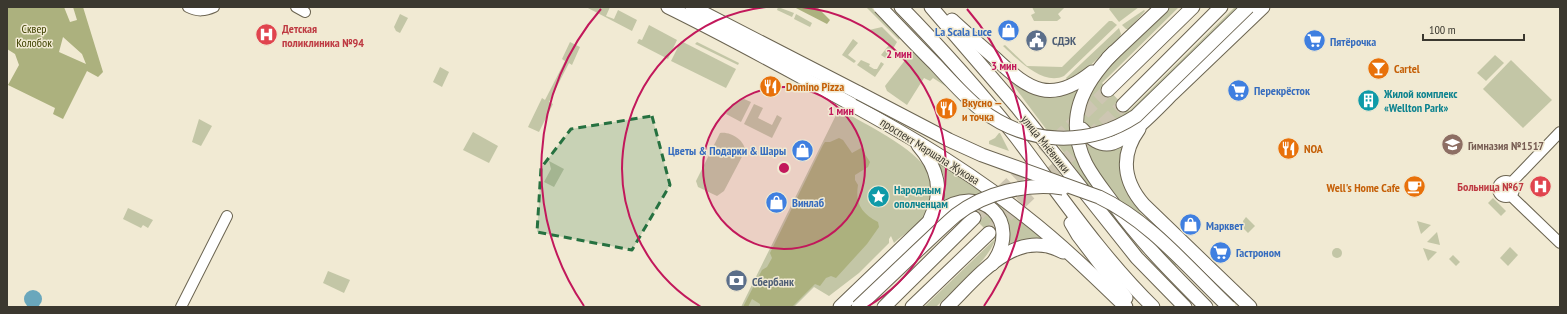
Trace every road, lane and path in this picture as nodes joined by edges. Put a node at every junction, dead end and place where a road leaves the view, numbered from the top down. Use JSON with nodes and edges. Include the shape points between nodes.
{"nodes":[{"id":1,"x":188,"y":7,"type":"edge"},
{"id":2,"x":214,"y":7,"type":"edge"},
{"id":3,"x":668,"y":7,"type":"edge"},
{"id":4,"x":692,"y":7,"type":"edge"},
{"id":5,"x":880,"y":7,"type":"edge"},
{"id":6,"x":901,"y":7,"type":"edge"},
{"id":7,"x":931,"y":7,"type":"edge"},
{"id":8,"x":937,"y":7,"type":"edge"},
{"id":9,"x":1162,"y":7,"type":"edge"},
{"id":10,"x":1193,"y":7,"type":"edge"},
{"id":11,"x":1221,"y":7,"type":"edge"},
{"id":12,"x":1248,"y":7,"type":"edge"},
{"id":13,"x":1263,"y":7,"type":"edge"},
{"id":14,"x":1114,"y":52,"type":"junction"},
{"id":15,"x":1108,"y":90,"type":"tunnel mouth"},
{"id":16,"x":1122,"y":105,"type":"tunnel mouth"},
{"id":17,"x":1077,"y":114,"type":"junction"},
{"id":18,"x":1148,"y":118,"type":"junction"},
{"id":19,"x":902,"y":132,"type":"junction"},
{"id":20,"x":1560,"y":132,"type":"edge"},
{"id":21,"x":1056,"y":191,"type":"junction"},
{"id":22,"x":1089,"y":193,"type":"junction"},
{"id":23,"x":227,"y":216,"type":"dead end"},
{"id":24,"x":974,"y":218,"type":"tunnel mouth"},
{"id":25,"x":927,"y":223,"type":"junction"},
{"id":26,"x":989,"y":233,"type":"tunnel mouth"},
{"id":27,"x":1560,"y":243,"type":"edge"},
{"id":28,"x":1185,"y":244,"type":"junction"},
{"id":29,"x":1155,"y":256,"type":"junction"},
{"id":30,"x":992,"y":264,"type":"junction"},
{"id":31,"x":1082,"y":266,"type":"junction"},
{"id":32,"x":1205,"y":306,"type":"edge"},
{"id":33,"x":181,"y":307,"type":"edge"},
{"id":34,"x":840,"y":307,"type":"edge"},
{"id":35,"x":858,"y":307,"type":"edge"},
{"id":36,"x":884,"y":307,"type":"edge"},
{"id":37,"x":912,"y":307,"type":"edge"},
{"id":38,"x":947,"y":307,"type":"edge"},
{"id":39,"x":1126,"y":307,"type":"edge"},
{"id":40,"x":1134,"y":307,"type":"edge"},
{"id":41,"x":1153,"y":307,"type":"edge"},
{"id":42,"x":1186,"y":307,"type":"edge"},
{"id":43,"x":1228,"y":307,"type":"edge"},
{"id":44,"x":1250,"y":307,"type":"edge"}],
"edges":[{"from":1,"to":2,"type":"street","via":[[205,11]]},
{"from":3,"to":19,"type":"main road","name":"проспект Маршала Жукова","via":[[763,55]]},
{"from":4,"to":22,"type":"main road","bridge":true,"via":[[949,140],[982,155]]},
{"from":5,"to":12,"type":"main road","bridge":true,"via":[[980,108],[1015,130],[1058,139],[1102,133],[1136,116]]},
{"from":6,"to":21,"type":"main road","name":"улица Мнёвники","via":[[948,55],[992,107]]},
{"from":7,"to":42,"type":"main road","name":"улица Мнёвники","via":[[1017,107],[1126,246]]},
{"from":8,"to":14,"type":"main road","via":[[1012,75],[1036,89],[1054,90],[1073,85]]},
{"from":9,"to":14,"type":"main road"},
{"from":10,"to":15,"type":"main road"},
{"from":11,"to":16,"type":"main road"},
{"from":13,"to":18,"type":"main road"},
{"from":14,"to":17,"type":"main road","via":[[1086,86]]},
{"from":17,"to":18,"type":"main road","via":[[1086,134],[1095,141],[1107,144],[1120,140]]},
{"from":17,"to":29,"type":"main road","via":[[1079,147],[1086,164],[1102,189]]},
{"from":18,"to":28,"type":"main road","via":[[1134,136],[1128,150],[1125,164],[1127,177],[1133,191],[1144,205]]},
{"from":19,"to":25,"type":"main road","via":[[924,151],[937,175],[938,196]]},
{"from":19,"to":31,"type":"main road","name":"проспект Маршала Жукова","via":[[965,171],[1026,216]]},
{"from":20,"to":27,"type":"street","via":[[1510,183],[1513,189],[1510,195]]},
{"from":21,"to":40,"type":"main road","via":[[1078,235]]},
{"from":21,"to":41,"type":"main road","via":[[1102,251]]},
{"from":22,"to":35,"type":"main road","bridge":true,"via":[[1057,187],[1037,187],[998,194],[973,205],[944,226]]},
{"from":22,"to":43,"type":"main road","bridge":true,"via":[[1141,222]]},
{"from":23,"to":33,"type":"street"},
{"from":24,"to":36,"type":"main road"},
{"from":25,"to":30,"type":"main road","via":[[940,211],[957,202],[972,200],[986,205],[997,215],[1003,234],[1001,249]]},
{"from":25,"to":34,"type":"main road"},
{"from":26,"to":37,"type":"main road"},
{"from":28,"to":29,"type":"main road","via":[[1175,237],[1162,236],[1155,244]]},
{"from":28,"to":44,"type":"main road"},
{"from":29,"to":32,"type":"main road"},
{"from":30,"to":31,"type":"main road","via":[[1011,250],[1038,245],[1059,250]]},
{"from":30,"to":38,"type":"main road"},
{"from":31,"to":39,"type":"main road","name":"проспект Маршала Жукова"}]}
